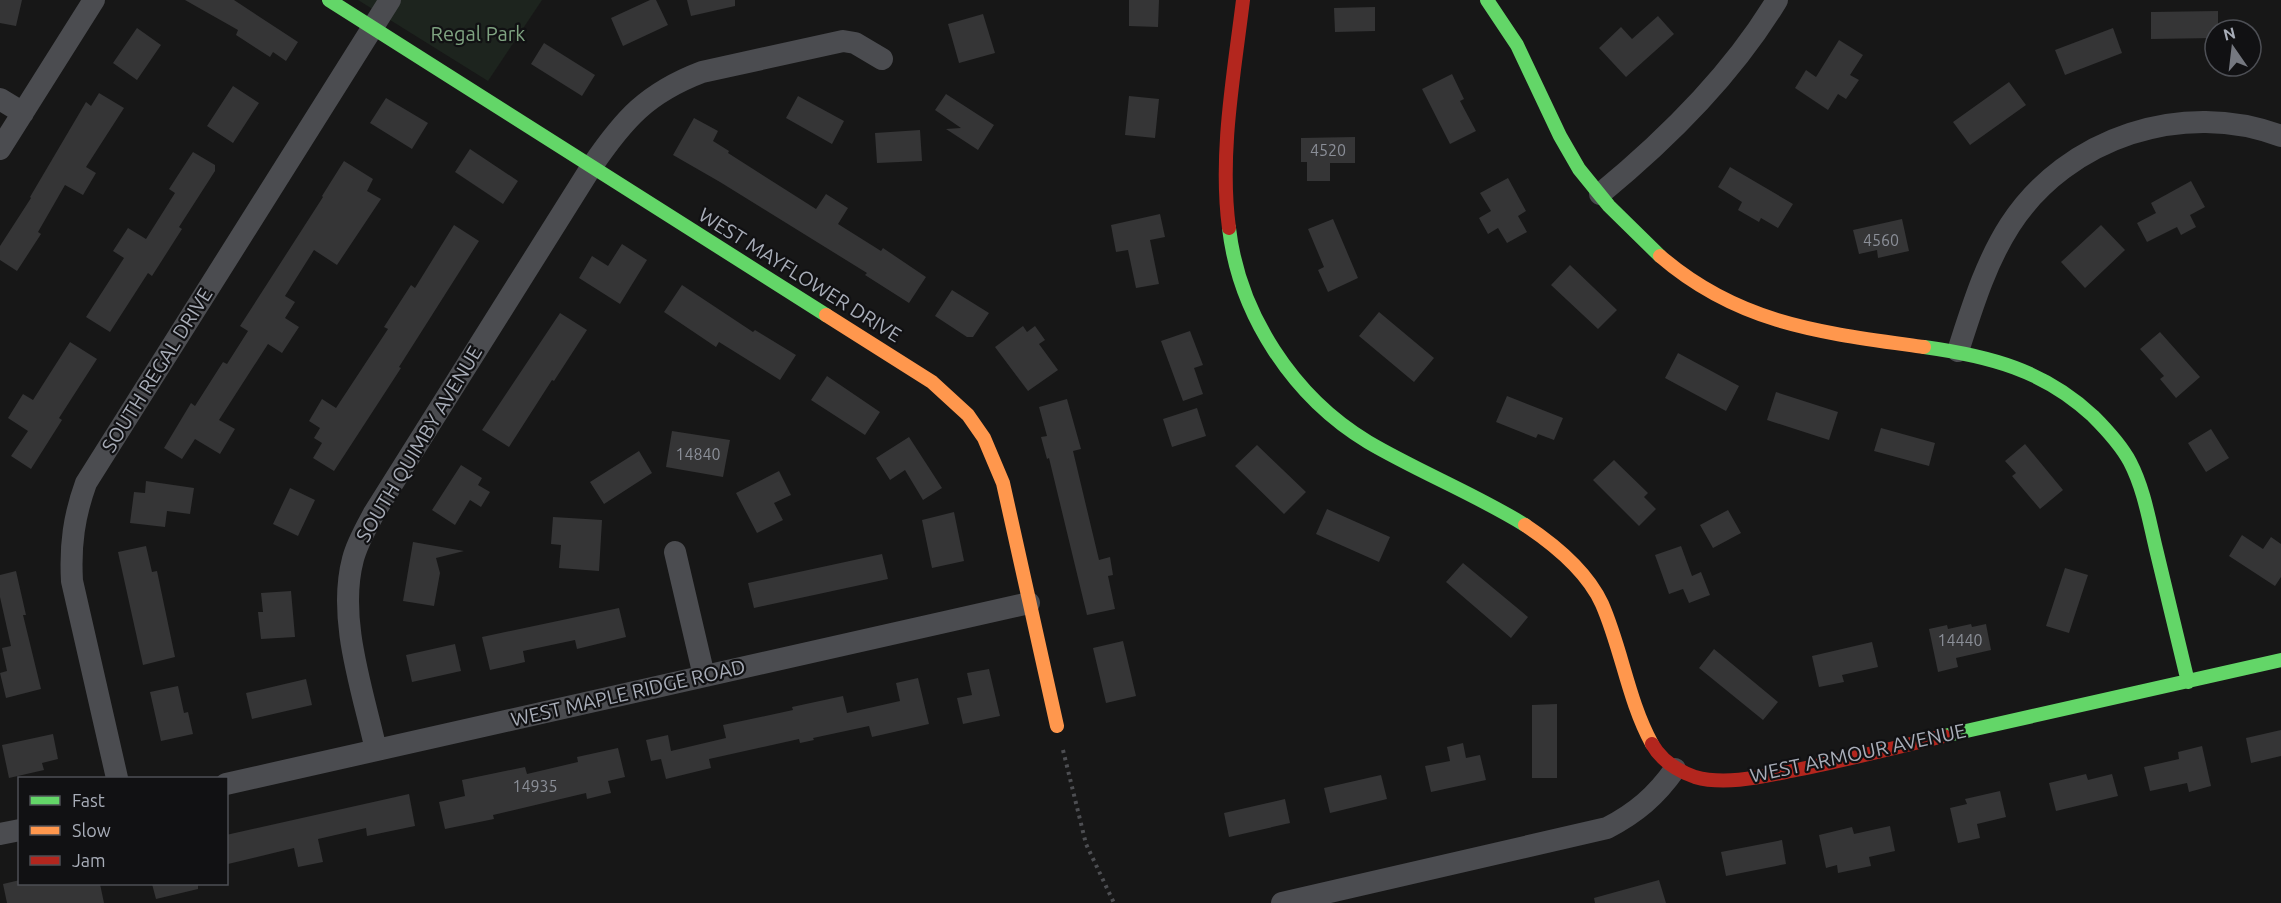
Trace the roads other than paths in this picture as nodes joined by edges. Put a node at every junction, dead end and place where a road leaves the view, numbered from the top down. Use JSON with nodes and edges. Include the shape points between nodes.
{"nodes":[{"id":1,"x":94,"y":0,"type":"edge"},
{"id":2,"x":329,"y":0,"type":"edge"},
{"id":3,"x":390,"y":0,"type":"edge"},
{"id":4,"x":1242,"y":0,"type":"edge"},
{"id":5,"x":1487,"y":0,"type":"edge"},
{"id":6,"x":1777,"y":0,"type":"edge"},
{"id":7,"x":372,"y":27,"type":"junction"},
{"id":8,"x":882,"y":59,"type":"dead end"},
{"id":9,"x":0,"y":99,"type":"edge"},
{"id":10,"x":22,"y":113,"type":"junction"},
{"id":11,"x":2281,"y":136,"type":"edge"},
{"id":12,"x":0,"y":148,"type":"edge"},
{"id":13,"x":592,"y":166,"type":"junction"},
{"id":14,"x":1600,"y":194,"type":"junction"},
{"id":15,"x":1958,"y":351,"type":"junction"},
{"id":16,"x":675,"y":552,"type":"dead end"},
{"id":17,"x":1029,"y":603,"type":"junction"},
{"id":18,"x":2281,"y":660,"type":"edge"},
{"id":19,"x":704,"y":676,"type":"junction"},
{"id":20,"x":2188,"y":682,"type":"junction"},
{"id":21,"x":1057,"y":726,"type":"road end"},
{"id":22,"x":376,"y":750,"type":"junction"},
{"id":23,"x":1675,"y":769,"type":"junction"},
{"id":24,"x":117,"y":777,"type":"edge"},
{"id":25,"x":228,"y":784,"type":"edge"},
{"id":26,"x":18,"y":830,"type":"edge"},
{"id":27,"x":0,"y":834,"type":"edge"},
{"id":28,"x":1282,"y":903,"type":"edge"}],
"edges":[{"from":1,"to":10,"type":"street"},
{"from":2,"to":7,"type":"street","name":"WEST MAYFLOWER DRIVE"},
{"from":3,"to":7,"type":"street","name":"SOUTH REGAL DRIVE"},
{"from":4,"to":23,"type":"street","via":[[1225,199],[1237,271],[1266,341],[1300,386],[1350,430],[1384,452],[1528,525],[1559,548],[1593,586],[1605,610],[1633,705],[1646,734]]},
{"from":5,"to":14,"type":"street","via":[[1513,38],[1567,150]]},
{"from":6,"to":14,"type":"street","via":[[1737,61],[1628,171]]},
{"from":7,"to":13,"type":"street","name":"WEST MAYFLOWER DRIVE"},
{"from":7,"to":24,"type":"street","name":"SOUTH REGAL DRIVE","via":[[86,483],[77,507],[70,552],[72,580]]},
{"from":8,"to":13,"type":"street","name":"SOUTH QUIMBY AVENUE","via":[[843,41],[679,80],[632,113]]},
{"from":9,"to":10,"type":"street"},
{"from":10,"to":12,"type":"street"},
{"from":11,"to":15,"type":"street","via":[[2224,121],[2193,121],[2122,136],[2072,164],[2030,199],[2010,224],[1978,289]]},
{"from":13,"to":17,"type":"street","name":"WEST MAYFLOWER DRIVE","via":[[932,382],[966,411],[992,452],[1003,483]]},
{"from":13,"to":22,"type":"street","name":"SOUTH QUIMBY AVENUE","via":[[374,513],[355,551],[347,615]]},
{"from":14,"to":15,"type":"street","via":[[1652,249],[1699,285],[1737,306],[1782,323],[1838,336]]},
{"from":15,"to":20,"type":"street","via":[[2013,364],[2050,383],[2086,408],[2116,441],[2133,468],[2146,510]]},
{"from":16,"to":19,"type":"street"},
{"from":17,"to":19,"type":"street","name":"WEST MAPLE RIDGE ROAD"},
{"from":17,"to":21,"type":"street","name":"WEST MAYFLOWER DRIVE"},
{"from":18,"to":20,"type":"street","name":"WEST ARMOUR AVENUE"},
{"from":19,"to":22,"type":"street","name":"WEST MAPLE RIDGE ROAD"},
{"from":20,"to":23,"type":"street","name":"WEST ARMOUR AVENUE","via":[[1758,777],[1693,777]]},
{"from":22,"to":25,"type":"street","name":"WEST MAPLE RIDGE ROAD"},
{"from":23,"to":28,"type":"street","via":[[1647,803],[1606,828]]},
{"from":26,"to":27,"type":"street"}]}
